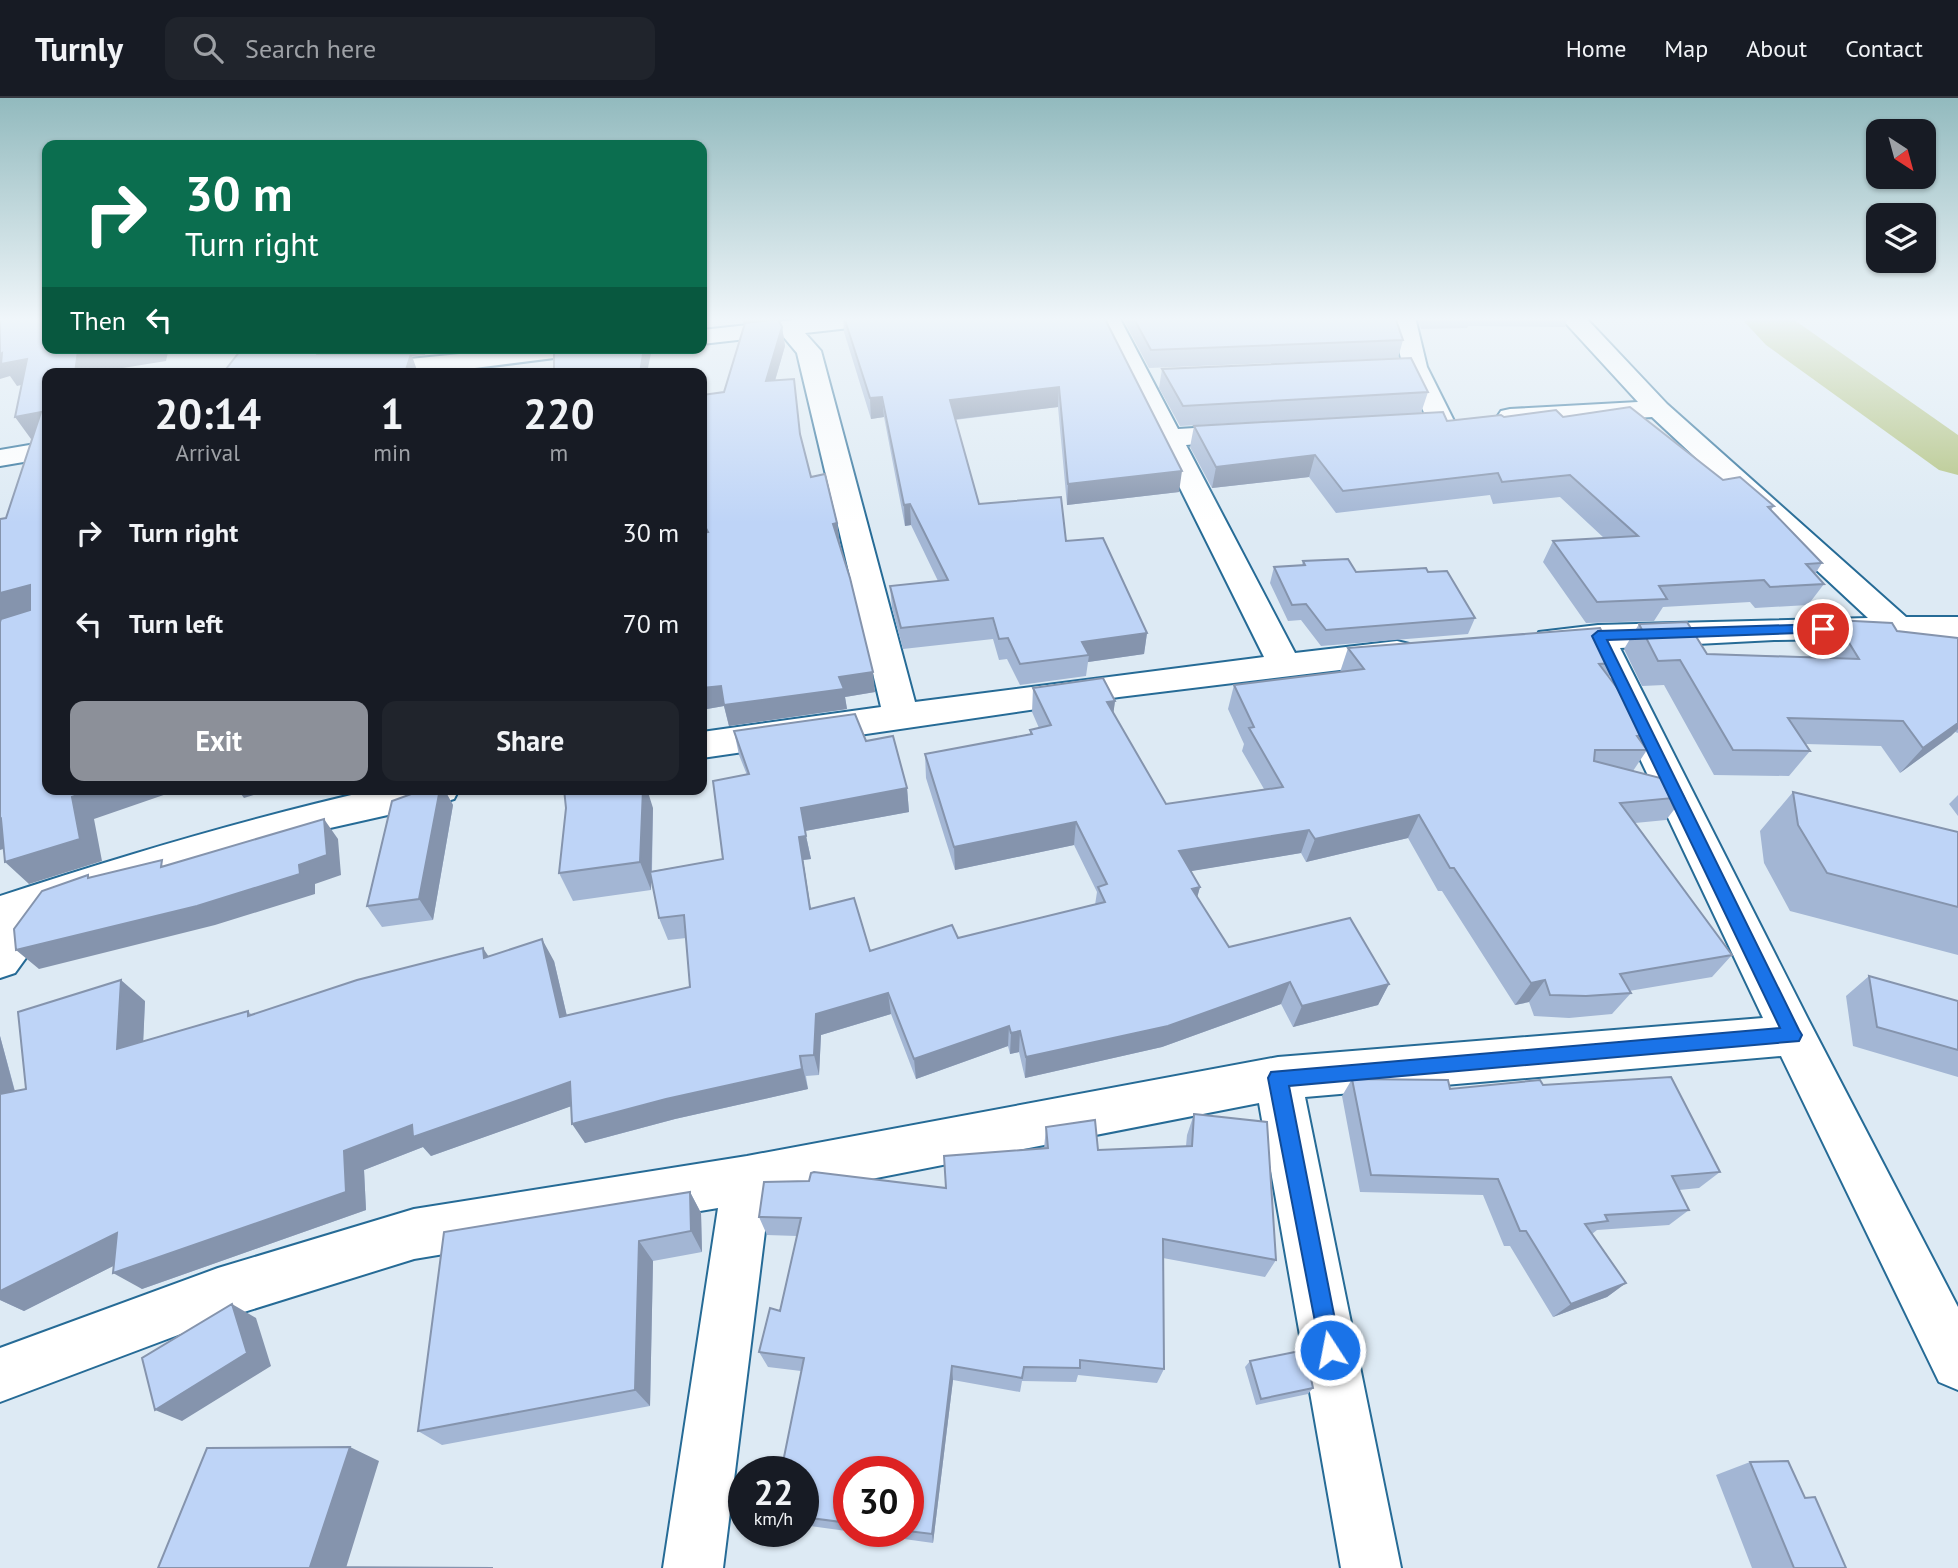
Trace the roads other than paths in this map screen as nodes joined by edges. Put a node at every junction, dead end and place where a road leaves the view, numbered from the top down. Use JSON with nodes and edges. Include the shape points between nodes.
{"nodes":[{"id":1,"x":818,"y":386,"type":"edge"},
{"id":2,"x":1155,"y":386,"type":"edge"},
{"id":3,"x":1424,"y":386,"type":"edge"},
{"id":4,"x":1636,"y":386,"type":"edge"},
{"id":5,"x":1658,"y":409,"type":"junction"},
{"id":6,"x":1441,"y":421,"type":"junction"},
{"id":7,"x":1413,"y":423,"type":"edge"},
{"id":8,"x":1264,"y":432,"type":"edge"},
{"id":9,"x":1169,"y":438,"type":"junction"},
{"id":10,"x":42,"y":451,"type":"edge"},
{"id":11,"x":0,"y":458,"type":"edge"},
{"id":12,"x":1897,"y":627,"type":"junction"},
{"id":13,"x":1958,"y":627,"type":"edge"},
{"id":14,"x":1598,"y":636,"type":"junction"},
{"id":15,"x":1518,"y":642,"type":"edge"},
{"id":16,"x":1425,"y":650,"type":"edge"},
{"id":17,"x":1284,"y":664,"type":"junction"},
{"id":18,"x":901,"y":717,"type":"junction"},
{"id":19,"x":707,"y":744,"type":"edge"},
{"id":20,"x":414,"y":795,"type":"edge"},
{"id":21,"x":48,"y":897,"type":"junction"},
{"id":22,"x":0,"y":913,"type":"edge"},
{"id":23,"x":0,"y":960,"type":"edge"},
{"id":24,"x":1793,"y":1035,"type":"junction"},
{"id":25,"x":1278,"y":1078,"type":"junction"},
{"id":26,"x":747,"y":1180,"type":"junction"},
{"id":27,"x":1958,"y":1363,"type":"edge"},
{"id":28,"x":0,"y":1375,"type":"edge"},
{"id":29,"x":693,"y":1568,"type":"edge"},
{"id":30,"x":1371,"y":1568,"type":"edge"}],
"edges":[{"from":1,"to":18,"type":"street"},
{"from":2,"to":9,"type":"street"},
{"from":3,"to":6,"type":"street"},
{"from":4,"to":5,"type":"street"},
{"from":5,"to":6,"type":"street"},
{"from":5,"to":12,"type":"street"},
{"from":6,"to":7,"type":"street"},
{"from":8,"to":9,"type":"street"},
{"from":9,"to":17,"type":"street"},
{"from":10,"to":11,"type":"street"},
{"from":12,"to":13,"type":"street"},
{"from":12,"to":14,"type":"street"},
{"from":14,"to":15,"type":"street"},
{"from":14,"to":24,"type":"street"},
{"from":16,"to":17,"type":"street"},
{"from":17,"to":18,"type":"street"},
{"from":18,"to":19,"type":"street"},
{"from":20,"to":21,"type":"street","via":[[299,821]]},
{"from":21,"to":22,"type":"street"},
{"from":21,"to":23,"type":"street"},
{"from":24,"to":25,"type":"street"},
{"from":24,"to":27,"type":"street"},
{"from":25,"to":26,"type":"street"},
{"from":25,"to":30,"type":"street"},
{"from":26,"to":28,"type":"street","via":[[414,1234],[218,1294]]},
{"from":26,"to":29,"type":"street"}]}
